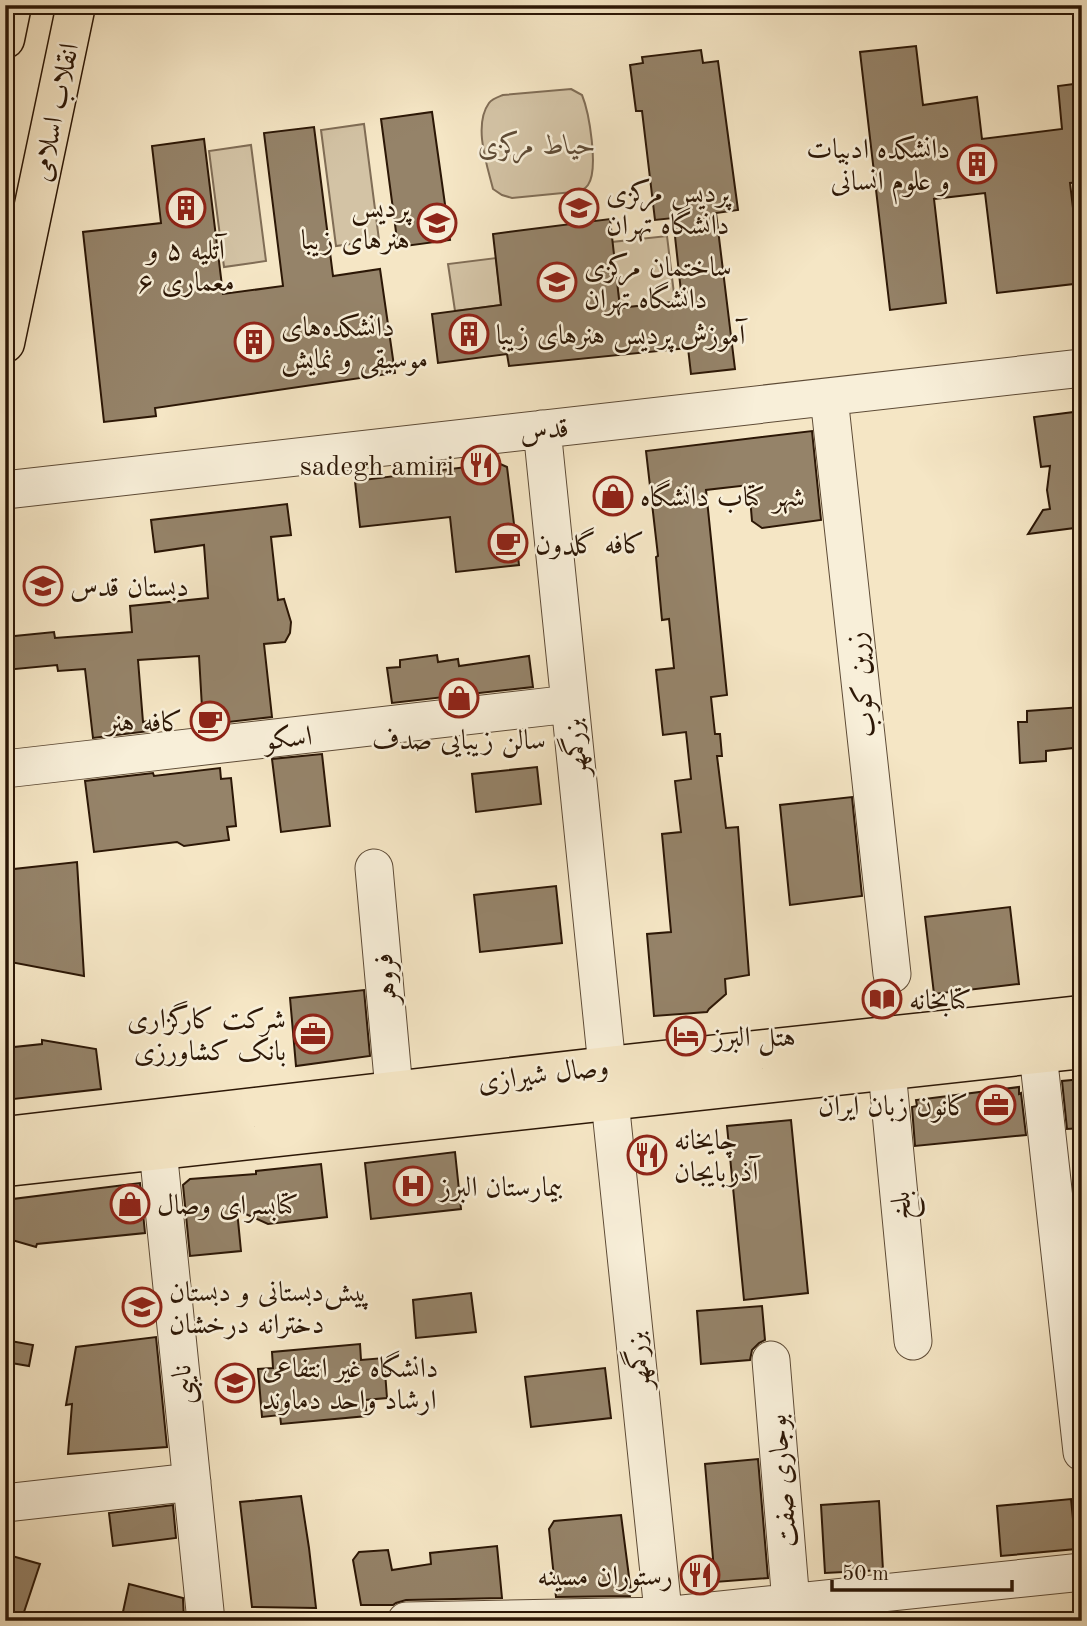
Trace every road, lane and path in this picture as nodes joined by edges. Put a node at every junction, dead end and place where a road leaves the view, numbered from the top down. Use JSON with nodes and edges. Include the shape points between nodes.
{"nodes":[{"id":1,"x":12,"y":5,"type":"edge"},
{"id":2,"x":76,"y":5,"type":"edge"},
{"id":3,"x":5,"y":39,"type":"edge"},
{"id":4,"x":5,"y":343,"type":"edge"},
{"id":5,"x":1082,"y":368,"type":"edge"},
{"id":6,"x":829,"y":397,"type":"junction"},
{"id":7,"x":542,"y":429,"type":"junction"},
{"id":8,"x":5,"y":491,"type":"edge"},
{"id":9,"x":570,"y":704,"type":"junction"},
{"id":10,"x":5,"y":769,"type":"edge"},
{"id":11,"x":373,"y":869,"type":"dead end"},
{"id":12,"x":892,"y":974,"type":"dead end"},
{"id":13,"x":1082,"y":1015,"type":"edge"},
{"id":14,"x":1082,"y":1049,"type":"edge"},
{"id":15,"x":1038,"y":1054,"type":"junction"},
{"id":16,"x":887,"y":1071,"type":"junction"},
{"id":17,"x":609,"y":1083,"type":"junction"},
{"id":18,"x":394,"y":1090,"type":"junction"},
{"id":19,"x":5,"y":1136,"type":"edge"},
{"id":20,"x":158,"y":1150,"type":"junction"},
{"id":21,"x":5,"y":1167,"type":"edge"},
{"id":22,"x":913,"y":1341,"type":"dead end"},
{"id":23,"x":771,"y":1360,"type":"dead end"},
{"id":24,"x":1082,"y":1452,"type":"edge"},
{"id":25,"x":192,"y":1482,"type":"junction"},
{"id":26,"x":5,"y":1503,"type":"edge"},
{"id":27,"x":1082,"y":1572,"type":"edge"},
{"id":28,"x":791,"y":1602,"type":"junction"},
{"id":29,"x":924,"y":1605,"type":"edge"},
{"id":30,"x":664,"y":1618,"type":"edge"},
{"id":31,"x":423,"y":1620,"type":"edge"},
{"id":32,"x":206,"y":1621,"type":"edge"},
{"id":33,"x":406,"y":1621,"type":"edge"}],
"edges":[{"from":1,"to":3,"type":"main road"},
{"from":2,"to":4,"type":"main road","name":"انقلاب اسلامی"},
{"from":5,"to":6,"type":"street","name":"قدس"},
{"from":6,"to":7,"type":"street","name":"قدس"},
{"from":6,"to":12,"type":"street","name":"زرین کوب"},
{"from":7,"to":8,"type":"street","name":"قدس"},
{"from":7,"to":9,"type":"street","name":"بزرگمهر"},
{"from":9,"to":10,"type":"street","name":"اسکو"},
{"from":9,"to":17,"type":"street","name":"بزرگمهر"},
{"from":11,"to":18,"type":"street","name":"فروهر"},
{"from":13,"to":17,"type":"main road","name":"وصال شیرازی"},
{"from":14,"to":15,"type":"main road","name":"وصال شیرازی"},
{"from":15,"to":16,"type":"main road","name":"وصال شیرازی"},
{"from":15,"to":24,"type":"street"},
{"from":16,"to":17,"type":"main road","name":"وصال شیرازی"},
{"from":16,"to":22,"type":"street","name":"بلخ"},
{"from":17,"to":18,"type":"main road","name":"وصال شیرازی"},
{"from":17,"to":20,"type":"main road","name":"وصال شیرازی"},
{"from":17,"to":30,"type":"street","name":"بزرگمهر"},
{"from":18,"to":19,"type":"main road","name":"وصال شیرازی"},
{"from":20,"to":21,"type":"main road","name":"وصال شیرازی"},
{"from":20,"to":25,"type":"street","name":"نایبی"},
{"from":23,"to":28,"type":"street","name":"بوجاری صفت"},
{"from":25,"to":26,"type":"street"},
{"from":25,"to":32,"type":"street","name":"نایبی"},
{"from":27,"to":29,"type":"street"},
{"from":28,"to":29,"type":"street"},
{"from":28,"to":30,"type":"street"},
{"from":30,"to":31,"type":"street"},
{"from":31,"to":33,"type":"street"}]}
